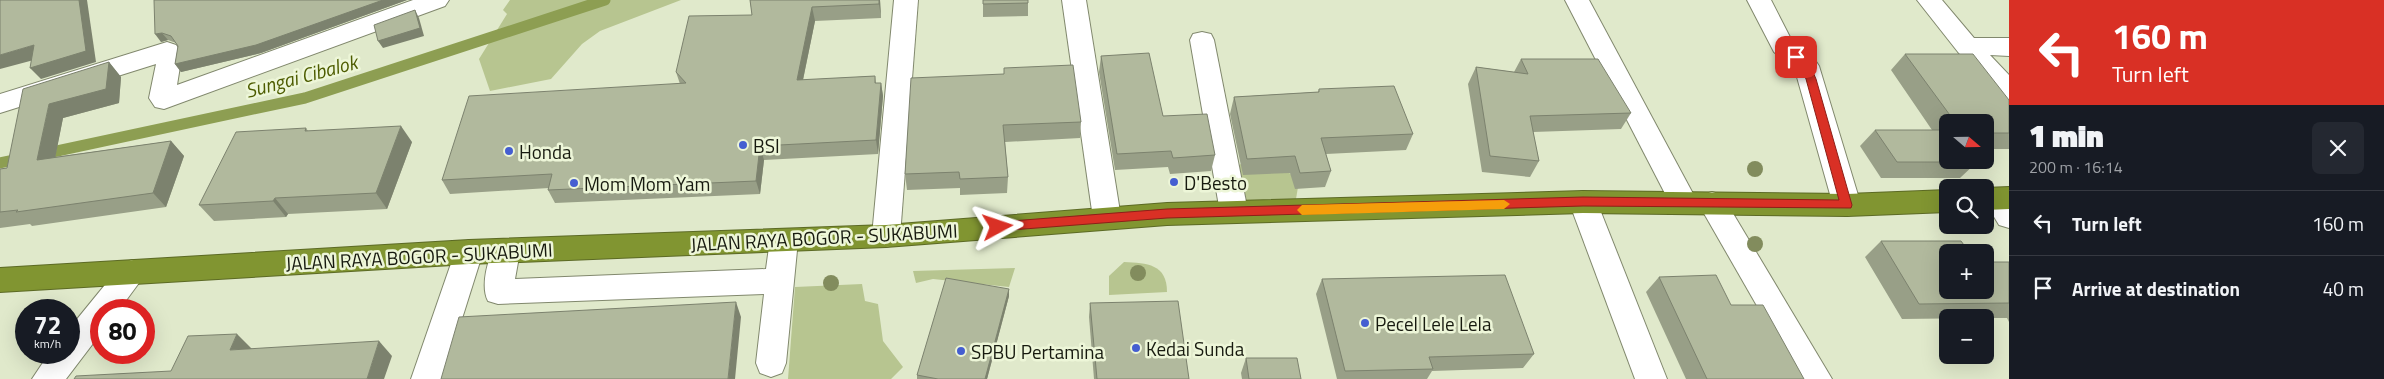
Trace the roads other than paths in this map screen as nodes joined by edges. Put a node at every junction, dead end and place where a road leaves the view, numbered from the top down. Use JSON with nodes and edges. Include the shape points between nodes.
{"nodes":[{"id":1,"x":437,"y":0,"type":"edge"},
{"id":2,"x":906,"y":0,"type":"edge"},
{"id":3,"x":1074,"y":0,"type":"edge"},
{"id":4,"x":1577,"y":0,"type":"edge"},
{"id":5,"x":1759,"y":0,"type":"edge"},
{"id":6,"x":1929,"y":0,"type":"edge"},
{"id":7,"x":1202,"y":40,"type":"dead end"},
{"id":8,"x":1967,"y":46,"type":"junction"},
{"id":9,"x":2009,"y":47,"type":"edge"},
{"id":10,"x":2009,"y":91,"type":"edge"},
{"id":11,"x":0,"y":104,"type":"edge"},
{"id":12,"x":1939,"y":201,"type":"edge"},
{"id":13,"x":1583,"y":202,"type":"junction"},
{"id":14,"x":1684,"y":203,"type":"junction"},
{"id":15,"x":1712,"y":204,"type":"junction"},
{"id":16,"x":1846,"y":205,"type":"junction"},
{"id":17,"x":1234,"y":212,"type":"junction"},
{"id":18,"x":1107,"y":218,"type":"junction"},
{"id":19,"x":886,"y":236,"type":"junction"},
{"id":20,"x":784,"y":240,"type":"junction"},
{"id":21,"x":506,"y":251,"type":"junction"},
{"id":22,"x":469,"y":252,"type":"junction"},
{"id":23,"x":132,"y":272,"type":"junction"},
{"id":24,"x":0,"y":280,"type":"edge"},
{"id":25,"x":779,"y":281,"type":"junction"},
{"id":26,"x":110,"y":299,"type":"edge"},
{"id":27,"x":90,"y":324,"type":"edge"},
{"id":28,"x":80,"y":338,"type":"edge"},
{"id":29,"x":771,"y":363,"type":"dead end"},
{"id":30,"x":60,"y":364,"type":"edge"},
{"id":31,"x":48,"y":379,"type":"edge"},
{"id":32,"x":427,"y":379,"type":"edge"},
{"id":33,"x":1651,"y":379,"type":"edge"},
{"id":34,"x":1816,"y":379,"type":"edge"}],
"edges":[{"from":1,"to":11,"type":"street","via":[[164,100],[170,54],[167,51]]},
{"from":2,"to":19,"type":"street"},
{"from":3,"to":18,"type":"street"},
{"from":4,"to":14,"type":"street"},
{"from":5,"to":16,"type":"street","via":[[1783,46],[1806,66]]},
{"from":6,"to":8,"type":"street"},
{"from":7,"to":17,"type":"street"},
{"from":8,"to":9,"type":"street"},
{"from":8,"to":10,"type":"street"},
{"from":12,"to":16,"type":"highway","name":"JALAN RAYA BOGOR - SUKABUMI"},
{"from":13,"to":14,"type":"highway","name":"JALAN RAYA BOGOR - SUKABUMI"},
{"from":13,"to":17,"type":"highway","name":"JALAN RAYA BOGOR - SUKABUMI"},
{"from":13,"to":33,"type":"street"},
{"from":14,"to":15,"type":"highway","name":"JALAN RAYA BOGOR - SUKABUMI"},
{"from":15,"to":16,"type":"highway","name":"JALAN RAYA BOGOR - SUKABUMI"},
{"from":15,"to":34,"type":"street"},
{"from":17,"to":18,"type":"highway","name":"JALAN RAYA BOGOR - SUKABUMI"},
{"from":18,"to":19,"type":"highway","name":"JALAN RAYA BOGOR - SUKABUMI"},
{"from":19,"to":20,"type":"highway","name":"JALAN RAYA BOGOR - SUKABUMI"},
{"from":20,"to":21,"type":"highway","name":"JALAN RAYA BOGOR - SUKABUMI"},
{"from":20,"to":25,"type":"street"},
{"from":21,"to":22,"type":"highway","name":"JALAN RAYA BOGOR - SUKABUMI"},
{"from":21,"to":25,"type":"street","via":[[498,292]]},
{"from":22,"to":23,"type":"highway","name":"JALAN RAYA BOGOR - SUKABUMI"},
{"from":22,"to":32,"type":"street"},
{"from":23,"to":24,"type":"highway","name":"JALAN RAYA BOGOR - SUKABUMI"},
{"from":23,"to":26,"type":"street"},
{"from":25,"to":29,"type":"street"},
{"from":27,"to":28,"type":"street"},
{"from":30,"to":31,"type":"street"}]}
